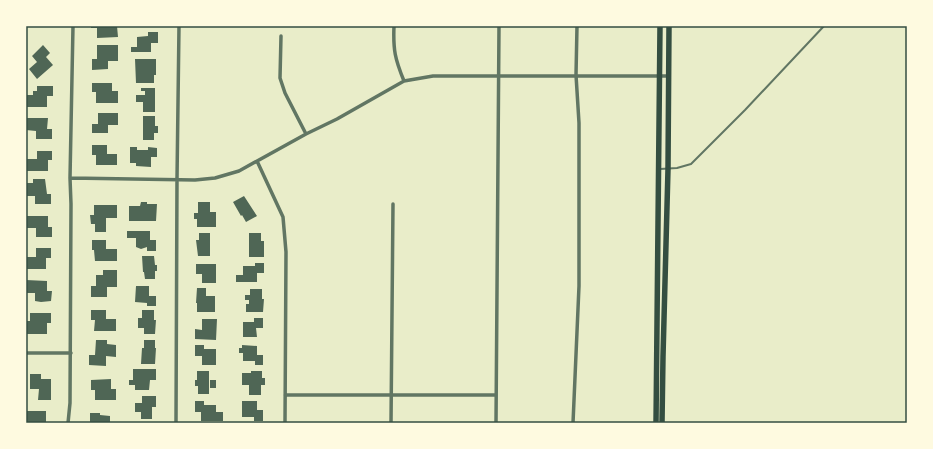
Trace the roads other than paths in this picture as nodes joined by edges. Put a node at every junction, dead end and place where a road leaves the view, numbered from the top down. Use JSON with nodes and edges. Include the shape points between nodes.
{"nodes":[{"id":1,"x":73,"y":26,"type":"edge"},
{"id":2,"x":179,"y":26,"type":"edge"},
{"id":3,"x":394,"y":26,"type":"edge"},
{"id":4,"x":498,"y":26,"type":"edge"},
{"id":5,"x":577,"y":26,"type":"edge"},
{"id":6,"x":660,"y":26,"type":"edge"},
{"id":7,"x":669,"y":26,"type":"edge"},
{"id":8,"x":824,"y":26,"type":"edge"},
{"id":9,"x":280,"y":36,"type":"dead end"},
{"id":10,"x":498,"y":75,"type":"junction"},
{"id":11,"x":576,"y":75,"type":"junction"},
{"id":12,"x":660,"y":76,"type":"junction"},
{"id":13,"x":668,"y":76,"type":"junction"},
{"id":14,"x":404,"y":81,"type":"junction"},
{"id":15,"x":306,"y":134,"type":"junction"},
{"id":16,"x":258,"y":161,"type":"junction"},
{"id":17,"x":659,"y":169,"type":"junction"},
{"id":18,"x":668,"y":169,"type":"junction"},
{"id":19,"x":70,"y":178,"type":"junction"},
{"id":20,"x":177,"y":179,"type":"junction"},
{"id":21,"x":393,"y":204,"type":"dead end"},
{"id":22,"x":26,"y":353,"type":"edge"},
{"id":23,"x":70,"y":354,"type":"junction"},
{"id":24,"x":392,"y":394,"type":"junction"},
{"id":25,"x":285,"y":395,"type":"junction"},
{"id":26,"x":495,"y":395,"type":"junction"},
{"id":27,"x":68,"y":423,"type":"edge"},
{"id":28,"x":176,"y":423,"type":"edge"},
{"id":29,"x":285,"y":423,"type":"edge"},
{"id":30,"x":391,"y":423,"type":"edge"},
{"id":31,"x":496,"y":423,"type":"edge"},
{"id":32,"x":574,"y":423,"type":"edge"},
{"id":33,"x":656,"y":423,"type":"edge"},
{"id":34,"x":662,"y":423,"type":"edge"}],
"edges":[{"from":1,"to":19,"type":"street"},
{"from":2,"to":20,"type":"street"},
{"from":3,"to":14,"type":"street","via":[[395,60]]},
{"from":4,"to":10,"type":"street"},
{"from":5,"to":11,"type":"street"},
{"from":6,"to":12,"type":"main road"},
{"from":7,"to":13,"type":"main road"},
{"from":8,"to":18,"type":"lane","via":[[691,164]]},
{"from":9,"to":15,"type":"street","via":[[280,78]]},
{"from":10,"to":11,"type":"street"},
{"from":10,"to":14,"type":"street","via":[[432,76]]},
{"from":10,"to":26,"type":"street"},
{"from":11,"to":12,"type":"street"},
{"from":11,"to":32,"type":"street","via":[[579,123],[579,286]]},
{"from":12,"to":13,"type":"street"},
{"from":12,"to":17,"type":"main road"},
{"from":13,"to":18,"type":"main road"},
{"from":14,"to":15,"type":"street","via":[[338,119]]},
{"from":15,"to":16,"type":"street"},
{"from":16,"to":20,"type":"street","via":[[239,171],[215,178]]},
{"from":16,"to":25,"type":"street","via":[[283,217]]},
{"from":17,"to":18,"type":"lane"},
{"from":17,"to":33,"type":"main road"},
{"from":18,"to":34,"type":"main road"},
{"from":19,"to":20,"type":"street"},
{"from":19,"to":23,"type":"street"},
{"from":20,"to":28,"type":"street"},
{"from":21,"to":24,"type":"street"},
{"from":22,"to":23,"type":"street"},
{"from":23,"to":27,"type":"street"},
{"from":24,"to":25,"type":"street"},
{"from":24,"to":26,"type":"street"},
{"from":24,"to":30,"type":"street"},
{"from":25,"to":29,"type":"street"},
{"from":26,"to":31,"type":"street"}]}
